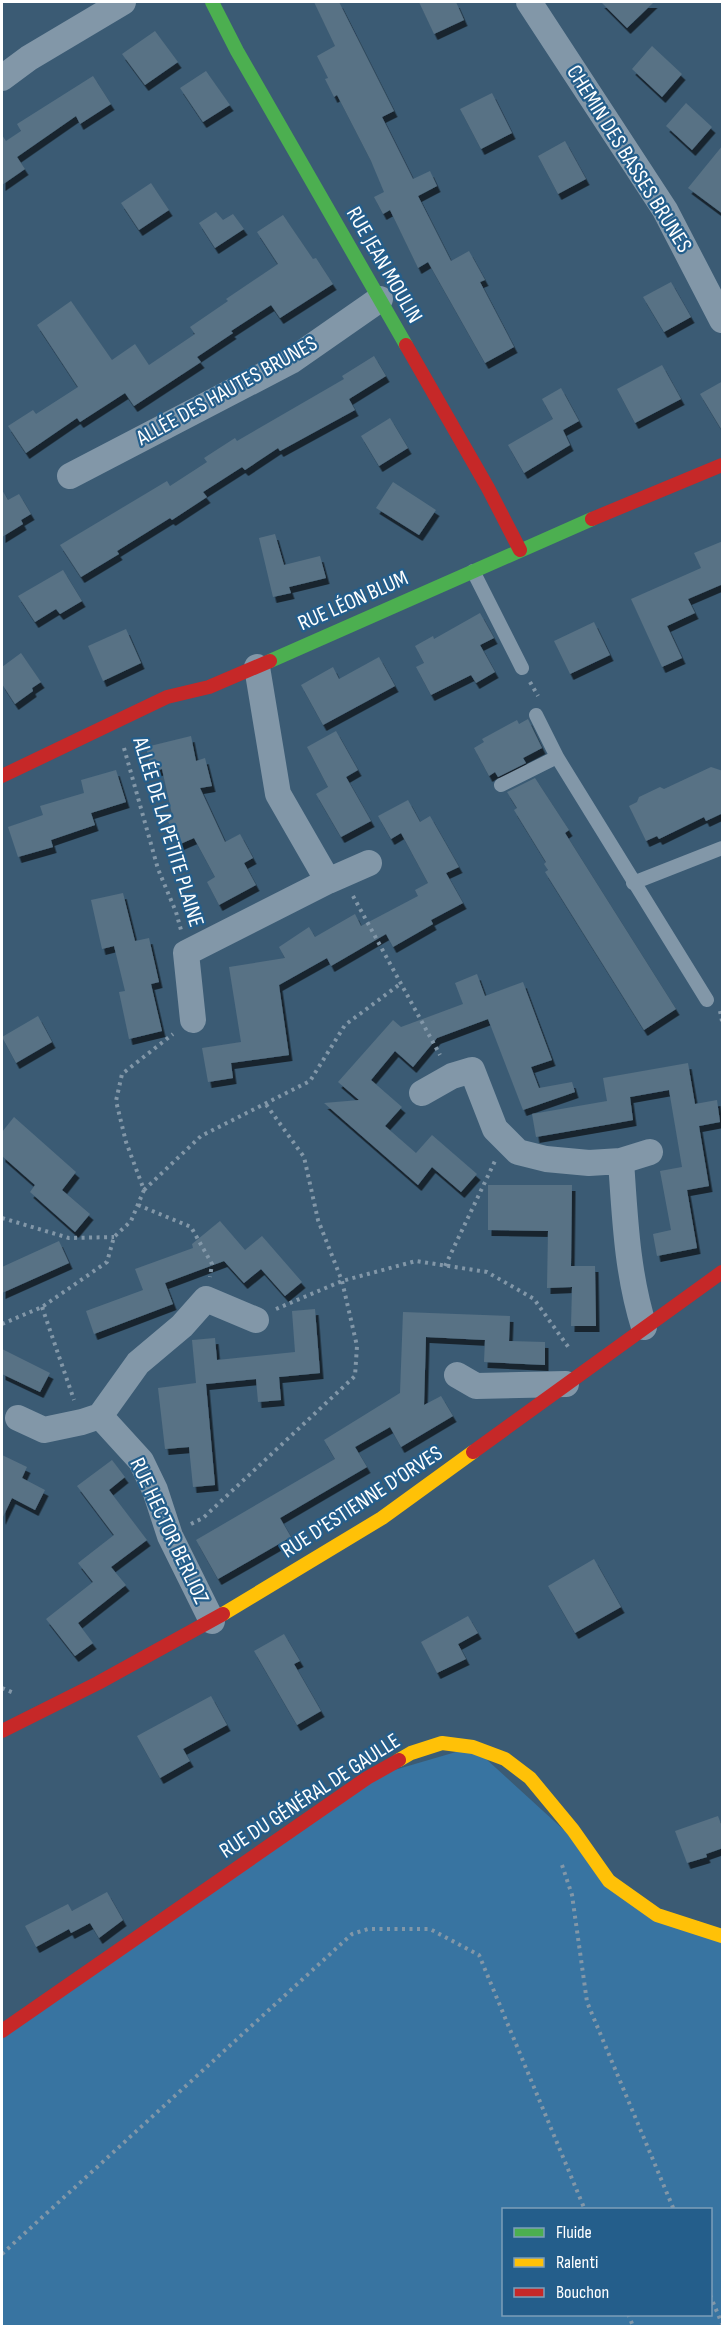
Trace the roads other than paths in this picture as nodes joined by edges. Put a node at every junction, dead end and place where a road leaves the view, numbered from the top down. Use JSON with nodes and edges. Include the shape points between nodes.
{"nodes":[{"id":1,"x":123,"y":2,"type":"edge"},
{"id":2,"x":212,"y":2,"type":"edge"},
{"id":3,"x":529,"y":2,"type":"edge"},
{"id":4,"x":2,"y":78,"type":"edge"},
{"id":5,"x":380,"y":299,"type":"junction"},
{"id":6,"x":723,"y":320,"type":"edge"},
{"id":7,"x":723,"y":465,"type":"edge"},
{"id":8,"x":70,"y":476,"type":"dead end"},
{"id":9,"x":520,"y":550,"type":"junction"},
{"id":10,"x":473,"y":571,"type":"junction"},
{"id":11,"x":256,"y":667,"type":"junction"},
{"id":12,"x":522,"y":668,"type":"dead end"},
{"id":13,"x":536,"y":715,"type":"dead end"},
{"id":14,"x":557,"y":757,"type":"junction"},
{"id":15,"x":2,"y":776,"type":"edge"},
{"id":16,"x":501,"y":785,"type":"dead end"},
{"id":17,"x":723,"y":848,"type":"edge"},
{"id":18,"x":369,"y":862,"type":"dead end"},
{"id":19,"x":335,"y":878,"type":"junction"},
{"id":20,"x":633,"y":883,"type":"junction"},
{"id":21,"x":707,"y":1000,"type":"dead end"},
{"id":22,"x":193,"y":1020,"type":"road end"},
{"id":23,"x":422,"y":1093,"type":"dead end"},
{"id":24,"x":650,"y":1152,"type":"dead end"},
{"id":25,"x":621,"y":1161,"type":"junction"},
{"id":26,"x":723,"y":1272,"type":"edge"},
{"id":27,"x":256,"y":1320,"type":"road end"},
{"id":28,"x":644,"y":1327,"type":"junction"},
{"id":29,"x":457,"y":1375,"type":"dead end"},
{"id":30,"x":575,"y":1378,"type":"junction"},
{"id":31,"x":18,"y":1418,"type":"dead end"},
{"id":32,"x":91,"y":1419,"type":"junction"},
{"id":33,"x":212,"y":1621,"type":"junction"},
{"id":34,"x":2,"y":1731,"type":"edge"},
{"id":35,"x":723,"y":1936,"type":"edge"},
{"id":36,"x":2,"y":2031,"type":"edge"}],
"edges":[{"from":1,"to":4,"type":"street"},
{"from":2,"to":5,"type":"street","name":"RUE JEAN MOULIN"},
{"from":3,"to":6,"type":"street","name":"CHEMIN DES BASSES BRUNES","via":[[665,210]]},
{"from":5,"to":8,"type":"street","name":"ALLÉE DES HAUTES BRUNES","via":[[291,361]]},
{"from":5,"to":9,"type":"street","name":"RUE JEAN MOULIN"},
{"from":7,"to":9,"type":"street","name":"RUE LÉON BLUM"},
{"from":9,"to":10,"type":"street","name":"RUE LÉON BLUM"},
{"from":10,"to":11,"type":"street","name":"RUE LÉON BLUM"},
{"from":10,"to":12,"type":"lane"},
{"from":11,"to":15,"type":"street","name":"RUE LÉON BLUM","via":[[208,687],[167,697]]},
{"from":11,"to":19,"type":"street","via":[[278,794]]},
{"from":13,"to":14,"type":"lane"},
{"from":14,"to":16,"type":"lane"},
{"from":14,"to":20,"type":"lane"},
{"from":17,"to":20,"type":"lane"},
{"from":18,"to":19,"type":"street"},
{"from":19,"to":22,"type":"street","via":[[186,953]]},
{"from":20,"to":21,"type":"lane"},
{"from":23,"to":25,"type":"street","via":[[471,1070],[495,1129],[518,1152],[546,1160]]},
{"from":24,"to":25,"type":"street"},
{"from":25,"to":28,"type":"street","via":[[627,1254]]},
{"from":26,"to":28,"type":"street","name":"RUE D'ESTIENNE D'ORVES"},
{"from":27,"to":32,"type":"street","via":[[207,1299],[138,1363]]},
{"from":28,"to":30,"type":"street","name":"RUE D'ESTIENNE D'ORVES"},
{"from":29,"to":30,"type":"street","via":[[476,1386]]},
{"from":30,"to":33,"type":"street","name":"RUE D'ESTIENNE D'ORVES","via":[[382,1518]]},
{"from":31,"to":32,"type":"street","via":[[44,1430]]},
{"from":32,"to":33,"type":"street","name":"RUE HECTOR BERLIOZ","via":[[141,1461],[170,1536]]},
{"from":33,"to":34,"type":"street","name":"RUE D'ESTIENNE D'ORVES"},
{"from":35,"to":36,"type":"street","name":"RUE DU GÉNÉRAL DE GAULLE","via":[[657,1915],[609,1881],[530,1778],[505,1759],[474,1747],[442,1743],[422,1749],[367,1778]]}]}
